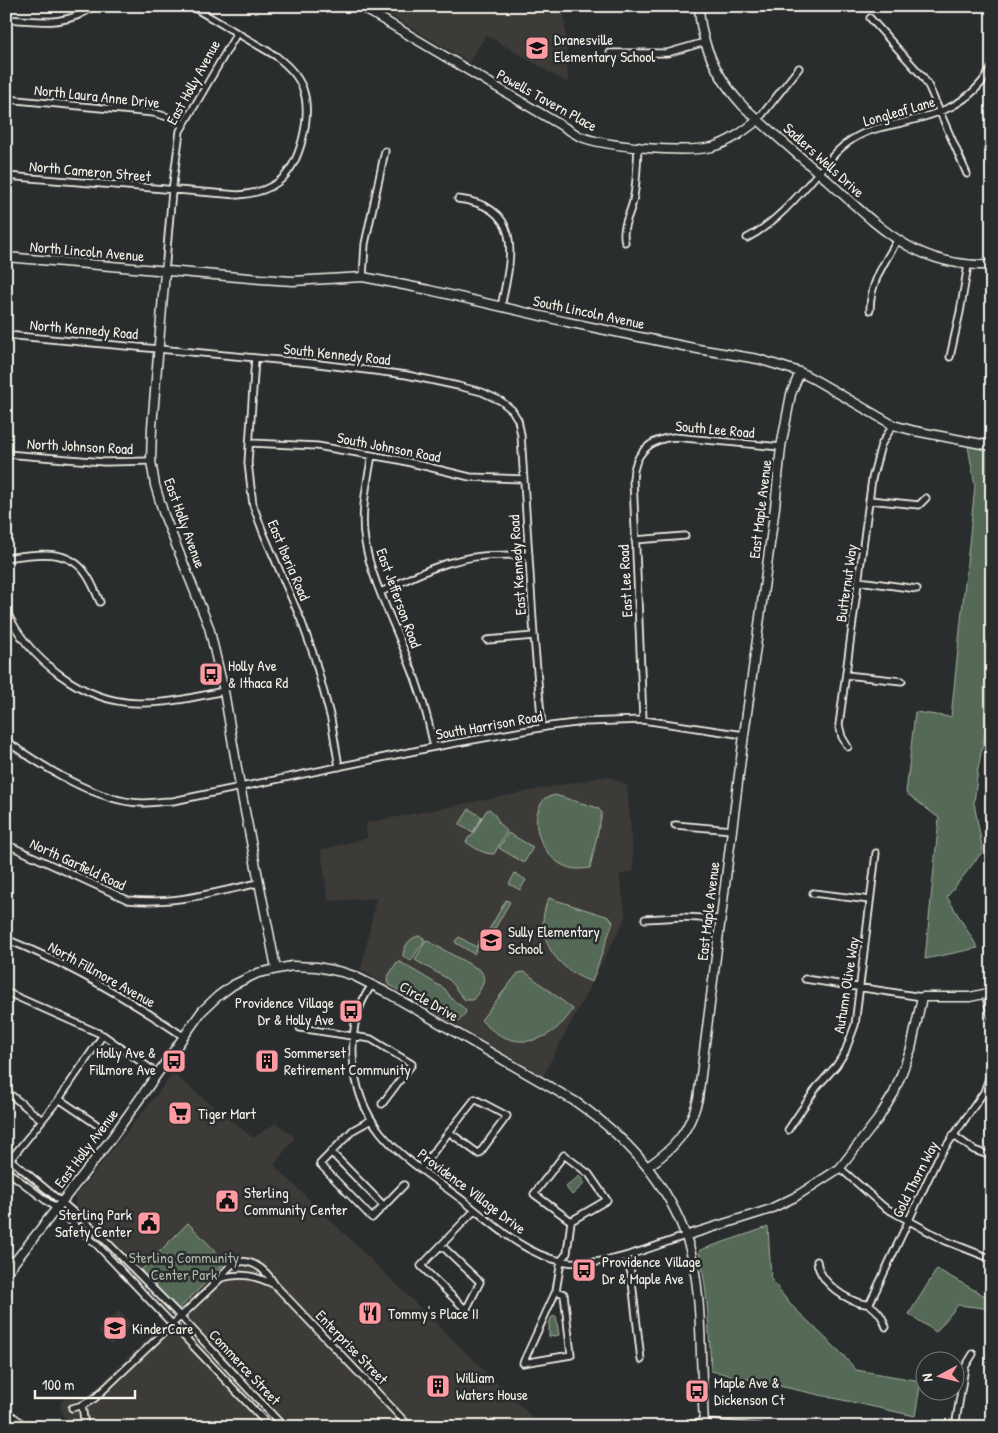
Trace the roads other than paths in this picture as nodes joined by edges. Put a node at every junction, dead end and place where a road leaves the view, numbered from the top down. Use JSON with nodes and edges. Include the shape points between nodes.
{"nodes":[{"id":1,"x":93,"y":6,"type":"edge"},
{"id":2,"x":191,"y":6,"type":"edge"},
{"id":3,"x":360,"y":6,"type":"edge"},
{"id":4,"x":699,"y":6,"type":"edge"},
{"id":5,"x":870,"y":18,"type":"dead end"},
{"id":6,"x":6,"y":19,"type":"edge"},
{"id":7,"x":237,"y":33,"type":"junction"},
{"id":8,"x":705,"y":42,"type":"junction"},
{"id":9,"x":610,"y":53,"type":"dead end"},
{"id":10,"x":992,"y":67,"type":"edge"},
{"id":11,"x":799,"y":68,"type":"dead end"},
{"id":12,"x":6,"y":99,"type":"edge"},
{"id":13,"x":940,"y":112,"type":"junction"},
{"id":14,"x":758,"y":120,"type":"junction"},
{"id":15,"x":183,"y":124,"type":"junction"},
{"id":16,"x":638,"y":146,"type":"junction"},
{"id":17,"x":385,"y":152,"type":"dead end"},
{"id":18,"x":818,"y":172,"type":"junction"},
{"id":19,"x":967,"y":174,"type":"dead end"},
{"id":20,"x":6,"y":176,"type":"edge"},
{"id":21,"x":172,"y":191,"type":"junction"},
{"id":22,"x":458,"y":199,"type":"dead end"},
{"id":23,"x":747,"y":238,"type":"dead end"},
{"id":24,"x":897,"y":241,"type":"junction"},
{"id":25,"x":625,"y":242,"type":"dead end"},
{"id":26,"x":6,"y":257,"type":"edge"},
{"id":27,"x":968,"y":265,"type":"junction"},
{"id":28,"x":992,"y":265,"type":"edge"},
{"id":29,"x":165,"y":272,"type":"junction"},
{"id":30,"x":363,"y":277,"type":"junction"},
{"id":31,"x":501,"y":307,"type":"junction"},
{"id":32,"x":870,"y":310,"type":"dead end"},
{"id":33,"x":6,"y":335,"type":"edge"},
{"id":34,"x":158,"y":349,"type":"junction"},
{"id":35,"x":950,"y":357,"type":"dead end"},
{"id":36,"x":256,"y":358,"type":"junction"},
{"id":37,"x":800,"y":372,"type":"junction"},
{"id":38,"x":507,"y":406,"type":"joint"},
{"id":39,"x":893,"y":425,"type":"junction"},
{"id":40,"x":250,"y":443,"type":"junction"},
{"id":41,"x":649,"y":445,"type":"joint"},
{"id":42,"x":992,"y":446,"type":"edge"},
{"id":43,"x":781,"y":447,"type":"junction"},
{"id":44,"x":6,"y":454,"type":"edge"},
{"id":45,"x":372,"y":455,"type":"junction"},
{"id":46,"x":151,"y":461,"type":"junction"},
{"id":47,"x":524,"y":479,"type":"junction"},
{"id":48,"x":926,"y":498,"type":"dead end"},
{"id":49,"x":869,"y":500,"type":"junction"},
{"id":50,"x":685,"y":536,"type":"dead end"},
{"id":51,"x":635,"y":540,"type":"junction"},
{"id":52,"x":529,"y":555,"type":"junction"},
{"id":53,"x":6,"y":558,"type":"edge"},
{"id":54,"x":859,"y":581,"type":"junction"},
{"id":55,"x":917,"y":589,"type":"dead end"},
{"id":56,"x":381,"y":592,"type":"junction"},
{"id":57,"x":100,"y":602,"type":"dead end"},
{"id":58,"x":6,"y":610,"type":"edge"},
{"id":59,"x":534,"y":636,"type":"junction"},
{"id":60,"x":487,"y":640,"type":"dead end"},
{"id":61,"x":846,"y":675,"type":"junction"},
{"id":62,"x":902,"y":681,"type":"dead end"},
{"id":63,"x":224,"y":691,"type":"junction"},
{"id":64,"x":643,"y":720,"type":"junction"},
{"id":65,"x":542,"y":727,"type":"junction"},
{"id":66,"x":744,"y":735,"type":"junction"},
{"id":67,"x":6,"y":741,"type":"edge"},
{"id":68,"x":434,"y":747,"type":"junction"},
{"id":69,"x":848,"y":747,"type":"dead end"},
{"id":70,"x":339,"y":767,"type":"junction"},
{"id":71,"x":240,"y":786,"type":"junction"},
{"id":72,"x":675,"y":825,"type":"dead end"},
{"id":73,"x":732,"y":830,"type":"junction"},
{"id":74,"x":6,"y":844,"type":"edge"},
{"id":75,"x":876,"y":853,"type":"dead end"},
{"id":76,"x":260,"y":883,"type":"junction"},
{"id":77,"x":813,"y":893,"type":"dead end"},
{"id":78,"x":870,"y":900,"type":"junction"},
{"id":79,"x":645,"y":919,"type":"dead end"},
{"id":80,"x":720,"y":919,"type":"junction"},
{"id":81,"x":6,"y":939,"type":"edge"},
{"id":82,"x":276,"y":968,"type":"junction"},
{"id":83,"x":805,"y":979,"type":"dead end"},
{"id":84,"x":372,"y":985,"type":"junction"},
{"id":85,"x":861,"y":988,"type":"junction"},
{"id":86,"x":6,"y":992,"type":"edge"},
{"id":87,"x":989,"y":993,"type":"edge"},
{"id":88,"x":922,"y":997,"type":"junction"},
{"id":89,"x":992,"y":1019,"type":"edge"},
{"id":90,"x":300,"y":1028,"type":"dead end"},
{"id":91,"x":103,"y":1035,"type":"junction"},
{"id":92,"x":183,"y":1036,"type":"junction"},
{"id":93,"x":352,"y":1036,"type":"junction"},
{"id":94,"x":992,"y":1070,"type":"edge"},
{"id":95,"x":158,"y":1074,"type":"junction"},
{"id":96,"x":6,"y":1091,"type":"edge"},
{"id":97,"x":59,"y":1099,"type":"junction"},
{"id":98,"x":382,"y":1104,"type":"dead end"},
{"id":99,"x":42,"y":1120,"type":"junction"},
{"id":100,"x":371,"y":1120,"type":"junction"},
{"id":101,"x":96,"y":1124,"type":"dead end"},
{"id":102,"x":788,"y":1130,"type":"dead end"},
{"id":103,"x":449,"y":1132,"type":"junction"},
{"id":104,"x":953,"y":1135,"type":"junction"},
{"id":105,"x":331,"y":1152,"type":"junction"},
{"id":106,"x":991,"y":1156,"type":"edge"},
{"id":107,"x":8,"y":1162,"type":"edge"},
{"id":108,"x":647,"y":1167,"type":"junction"},
{"id":109,"x":422,"y":1168,"type":"junction"},
{"id":110,"x":840,"y":1168,"type":"junction"},
{"id":111,"x":6,"y":1170,"type":"edge"},
{"id":112,"x":404,"y":1185,"type":"dead end"},
{"id":113,"x":63,"y":1202,"type":"junction"},
{"id":114,"x":384,"y":1206,"type":"junction"},
{"id":115,"x":57,"y":1209,"type":"junction"},
{"id":116,"x":474,"y":1210,"type":"junction"},
{"id":117,"x":909,"y":1220,"type":"junction"},
{"id":118,"x":571,"y":1221,"type":"junction"},
{"id":119,"x":685,"y":1236,"type":"junction"},
{"id":120,"x":442,"y":1246,"type":"junction"},
{"id":121,"x":626,"y":1256,"type":"junction"},
{"id":122,"x":992,"y":1259,"type":"edge"},
{"id":123,"x":562,"y":1261,"type":"junction"},
{"id":124,"x":816,"y":1261,"type":"dead end"},
{"id":125,"x":6,"y":1273,"type":"edge"},
{"id":126,"x":221,"y":1278,"type":"junction"},
{"id":127,"x":275,"y":1285,"type":"junction"},
{"id":128,"x":556,"y":1291,"type":"junction"},
{"id":129,"x":869,"y":1305,"type":"junction"},
{"id":130,"x":180,"y":1316,"type":"junction"},
{"id":131,"x":172,"y":1325,"type":"junction"},
{"id":132,"x":886,"y":1326,"type":"dead end"},
{"id":133,"x":973,"y":1354,"type":"dead end"},
{"id":134,"x":641,"y":1360,"type":"dead end"},
{"id":135,"x":82,"y":1405,"type":"junction"},
{"id":136,"x":72,"y":1408,"type":"dead end"},
{"id":137,"x":6,"y":1413,"type":"edge"},
{"id":138,"x":281,"y":1424,"type":"dead end"},
{"id":139,"x":704,"y":1425,"type":"edge"},
{"id":140,"x":24,"y":1427,"type":"edge"},
{"id":141,"x":85,"y":1427,"type":"edge"},
{"id":142,"x":270,"y":1427,"type":"edge"},
{"id":143,"x":410,"y":1427,"type":"edge"},
{"id":144,"x":659,"y":1427,"type":"edge"},
{"id":145,"x":760,"y":1427,"type":"edge"},
{"id":146,"x":955,"y":1427,"type":"edge"}],
"edges":[{"from":1,"to":6,"type":"street","via":[[61,20]]},
{"from":2,"to":7,"type":"street","name":"North Cameron Street"},
{"from":3,"to":16,"type":"street","name":"Powells Tavern Place","via":[[579,136],[598,143]]},
{"from":4,"to":8,"type":"street","name":"Sadlers Wells Drive"},
{"from":5,"to":13,"type":"street","via":[[923,77]]},
{"from":7,"to":15,"type":"street","name":"East Holly Avenue"},
{"from":7,"to":21,"type":"street","name":"North Cameron Street","via":[[284,63],[303,88],[306,104],[300,148],[288,172],[269,188],[231,195]]},
{"from":8,"to":9,"type":"street","via":[[656,54]]},
{"from":8,"to":14,"type":"street","name":"Sadlers Wells Drive","via":[[724,82]]},
{"from":10,"to":13,"type":"street","name":"Longleaf Lane","via":[[974,91]]},
{"from":11,"to":14,"type":"street","name":"Powells Tavern Place"},
{"from":12,"to":15,"type":"street","name":"North Laura Anne Drive","via":[[154,113]]},
{"from":13,"to":18,"type":"street","name":"Longleaf Lane","via":[[858,136],[838,150]]},
{"from":13,"to":19,"type":"street"},
{"from":14,"to":16,"type":"street","name":"Powells Tavern Place","via":[[737,136],[714,146],[690,150]]},
{"from":14,"to":18,"type":"street","name":"Sadlers Wells Drive"},
{"from":15,"to":21,"type":"street","name":"East Holly Avenue"},
{"from":16,"to":25,"type":"street","via":[[634,200],[623,234]]},
{"from":17,"to":30,"type":"street","via":[[365,244]]},
{"from":18,"to":23,"type":"street","name":"Longleaf Lane","via":[[774,220]]},
{"from":18,"to":24,"type":"street","name":"Sadlers Wells Drive"},
{"from":20,"to":21,"type":"street","name":"North Cameron Street"},
{"from":21,"to":29,"type":"street","name":"East Holly Avenue"},
{"from":22,"to":31,"type":"street","via":[[488,208],[506,230],[511,258]]},
{"from":24,"to":27,"type":"street","name":"Sadlers Wells Drive","via":[[934,258]]},
{"from":24,"to":32,"type":"street","via":[[875,280]]},
{"from":26,"to":29,"type":"street","name":"North Lincoln Avenue"},
{"from":27,"to":28,"type":"street","name":"Sadlers Wells Drive"},
{"from":27,"to":35,"type":"street"},
{"from":29,"to":30,"type":"street","name":"South Lincoln Avenue","via":[[293,281]]},
{"from":29,"to":34,"type":"street","name":"East Holly Avenue"},
{"from":30,"to":31,"type":"street","name":"South Lincoln Avenue"},
{"from":31,"to":37,"type":"street","name":"South Lincoln Avenue","via":[[758,359]]},
{"from":33,"to":34,"type":"street","name":"North Kennedy Road"},
{"from":34,"to":36,"type":"street","name":"South Kennedy Road"},
{"from":34,"to":46,"type":"street","name":"East Holly Avenue"},
{"from":36,"to":38,"type":"street","name":"South Kennedy Road","via":[[407,375],[482,392]]},
{"from":36,"to":40,"type":"street","name":"East Iberia Road"},
{"from":37,"to":39,"type":"street","name":"South Lincoln Avenue"},
{"from":37,"to":43,"type":"street","name":"East Maple Avenue","via":[[791,394]]},
{"from":38,"to":47,"type":"street","name":"East Kennedy Road","via":[[518,420],[522,435]]},
{"from":39,"to":42,"type":"street","name":"South Lincoln Avenue"},
{"from":39,"to":49,"type":"street","name":"Butternut Way","via":[[881,446]]},
{"from":40,"to":45,"type":"street","name":"South Johnson Road","via":[[317,446]]},
{"from":40,"to":70,"type":"street","name":"East Iberia Road","via":[[248,463],[252,505],[314,656],[329,711]]},
{"from":41,"to":43,"type":"street","name":"South Lee Road","via":[[656,440],[674,437]]},
{"from":41,"to":51,"type":"street","name":"East Lee Road","via":[[638,459],[633,474]]},
{"from":43,"to":66,"type":"street","name":"East Maple Avenue"},
{"from":44,"to":46,"type":"street","name":"North Johnson Road","via":[[104,462]]},
{"from":45,"to":47,"type":"street","name":"South Johnson Road","via":[[470,477]]},
{"from":45,"to":56,"type":"street","name":"East Jefferson Road","via":[[365,494],[365,541]]},
{"from":46,"to":63,"type":"street","name":"East Holly Avenue","via":[[164,515],[209,627]]},
{"from":47,"to":52,"type":"street","name":"East Kennedy Road"},
{"from":48,"to":49,"type":"street","via":[[919,505]]},
{"from":49,"to":54,"type":"street","name":"Butternut Way"},
{"from":50,"to":51,"type":"street"},
{"from":51,"to":64,"type":"street","name":"East Lee Road"},
{"from":52,"to":56,"type":"street","via":[[461,560],[425,571]]},
{"from":52,"to":59,"type":"street","name":"East Kennedy Road"},
{"from":53,"to":57,"type":"street","via":[[37,553],[62,556],[86,574]]},
{"from":54,"to":55,"type":"street"},
{"from":54,"to":61,"type":"street","name":"Butternut Way"},
{"from":56,"to":68,"type":"street","name":"East Jefferson Road","via":[[423,701]]},
{"from":58,"to":63,"type":"street","via":[[31,648],[46,663],[74,683],[102,697],[136,703],[166,702]]},
{"from":59,"to":60,"type":"street"},
{"from":59,"to":65,"type":"street","name":"East Kennedy Road"},
{"from":61,"to":62,"type":"street"},
{"from":61,"to":69,"type":"street","name":"Butternut Way","via":[[839,724]]},
{"from":63,"to":71,"type":"street","name":"East Holly Avenue"},
{"from":64,"to":65,"type":"street","name":"South Harrison Road"},
{"from":64,"to":66,"type":"street","name":"South Harrison Road"},
{"from":65,"to":68,"type":"street","name":"South Harrison Road"},
{"from":66,"to":73,"type":"street","name":"East Maple Avenue"},
{"from":67,"to":71,"type":"street","name":"South Harrison Road","via":[[40,765],[111,798],[141,803],[173,801]]},
{"from":68,"to":70,"type":"street","name":"South Harrison Road"},
{"from":70,"to":71,"type":"street","name":"South Harrison Road"},
{"from":71,"to":76,"type":"street","name":"East Holly Avenue"},
{"from":72,"to":73,"type":"street"},
{"from":73,"to":80,"type":"street","name":"East Maple Avenue"},
{"from":74,"to":76,"type":"street","name":"North Garfield Road","via":[[128,900],[148,903],[176,900]]},
{"from":75,"to":78,"type":"street","name":"Autumn Olive Way"},
{"from":76,"to":82,"type":"street","name":"East Holly Avenue"},
{"from":77,"to":78,"type":"street"},
{"from":78,"to":85,"type":"street","name":"Autumn Olive Way"},
{"from":79,"to":80,"type":"street"},
{"from":80,"to":108,"type":"street","name":"East Maple Avenue","via":[[698,1099],[693,1116],[679,1141]]},
{"from":81,"to":92,"type":"street","name":"North Fillmore Avenue","via":[[103,986]]},
{"from":82,"to":84,"type":"street","name":"Circle Drive","via":[[329,969]]},
{"from":82,"to":92,"type":"street","name":"Circle Drive","via":[[233,985],[202,1010]]},
{"from":83,"to":85,"type":"street"},
{"from":84,"to":93,"type":"street","name":"Providence Village Drive","via":[[360,1003]]},
{"from":84,"to":108,"type":"street","name":"Circle Drive","via":[[576,1102],[612,1129]]},
{"from":85,"to":88,"type":"street"},
{"from":85,"to":102,"type":"street","name":"Autumn Olive Way","via":[[856,1025],[845,1052]]},
{"from":86,"to":91,"type":"street"},
{"from":87,"to":88,"type":"street","via":[[963,998]]},
{"from":87,"to":89,"type":"street"},
{"from":88,"to":110,"type":"street","via":[[911,1049],[894,1093]]},
{"from":90,"to":93,"type":"street"},
{"from":91,"to":95,"type":"street"},
{"from":91,"to":97,"type":"street"},
{"from":92,"to":95,"type":"street","name":"East Holly Avenue"},
{"from":93,"to":98,"type":"street","via":[[370,1039],[412,1064]]},
{"from":93,"to":100,"type":"street","name":"Providence Village Drive","via":[[355,1083]]},
{"from":94,"to":104,"type":"street","name":"Gold Thorn Way","via":[[984,1092]]},
{"from":95,"to":113,"type":"street","name":"East Holly Avenue"},
{"from":96,"to":99,"type":"street"},
{"from":97,"to":99,"type":"street"},
{"from":97,"to":101,"type":"street"},
{"from":99,"to":107,"type":"street"},
{"from":100,"to":105,"type":"street","via":[[353,1130]]},
{"from":100,"to":109,"type":"street","name":"Providence Village Drive","via":[[386,1140]]},
{"from":103,"to":103,"type":"street","via":[[475,1099],[507,1116],[479,1154]]},
{"from":103,"to":109,"type":"street"},
{"from":104,"to":106,"type":"street","via":[[974,1150]]},
{"from":104,"to":117,"type":"street","name":"Gold Thorn Way","via":[[938,1158]]},
{"from":105,"to":114,"type":"street"},
{"from":105,"to":114,"type":"street","via":[[320,1164],[372,1218]]},
{"from":107,"to":113,"type":"street","name":"Commerce Street"},
{"from":108,"to":119,"type":"street","via":[[666,1195]]},
{"from":109,"to":116,"type":"street","name":"Providence Village Drive"},
{"from":110,"to":117,"type":"street","via":[[884,1207]]},
{"from":110,"to":119,"type":"street","via":[[768,1210]]},
{"from":111,"to":115,"type":"street","name":"Commerce Street"},
{"from":112,"to":114,"type":"street"},
{"from":113,"to":115,"type":"street","name":"East Holly Avenue"},
{"from":113,"to":130,"type":"street","name":"Commerce Street"},
{"from":115,"to":125,"type":"street","name":"East Holly Avenue"},
{"from":115,"to":131,"type":"street","name":"Commerce Street"},
{"from":116,"to":120,"type":"street"},
{"from":116,"to":123,"type":"street","name":"Providence Village Drive","via":[[508,1236]]},
{"from":117,"to":122,"type":"street","via":[[946,1241]]},
{"from":117,"to":129,"type":"street","name":"Gold Thorn Way"},
{"from":118,"to":118,"type":"street","via":[[607,1200],[589,1174],[564,1155],[534,1194]]},
{"from":118,"to":123,"type":"street","via":[[567,1252]]},
{"from":119,"to":121,"type":"street","name":"Providence Village Drive"},
{"from":119,"to":139,"type":"street","via":[[698,1294]]},
{"from":120,"to":120,"type":"street","via":[[421,1266],[466,1310],[480,1282]]},
{"from":121,"to":123,"type":"street","name":"Providence Village Drive","via":[[591,1263]]},
{"from":121,"to":134,"type":"street","via":[[631,1273]]},
{"from":123,"to":128,"type":"street"},
{"from":124,"to":129,"type":"street","via":[[823,1278],[840,1293]]},
{"from":126,"to":127,"type":"street","name":"Enterprise Street","via":[[244,1274]]},
{"from":126,"to":127,"type":"street","name":"Enterprise Street","via":[[230,1266],[247,1262],[261,1267]]},
{"from":126,"to":130,"type":"street","name":"Enterprise Street"},
{"from":127,"to":143,"type":"street","name":"Enterprise Street"},
{"from":128,"to":128,"type":"street","via":[[527,1354],[523,1362],[571,1355],[564,1294]]},
{"from":129,"to":132,"type":"street","via":[[882,1317]]},
{"from":130,"to":131,"type":"street","name":"Enterprise Street"},
{"from":130,"to":138,"type":"street","name":"Commerce Street"},
{"from":131,"to":135,"type":"street","name":"Enterprise Street","via":[[95,1398]]},
{"from":131,"to":142,"type":"street","name":"Commerce Street"},
{"from":133,"to":146,"type":"street","via":[[966,1367]]},
{"from":135,"to":136,"type":"street","name":"Enterprise Street"},
{"from":135,"to":141,"type":"street"},
{"from":137,"to":140,"type":"main road"},
{"from":139,"to":144,"type":"street"},
{"from":139,"to":145,"type":"street"}]}
